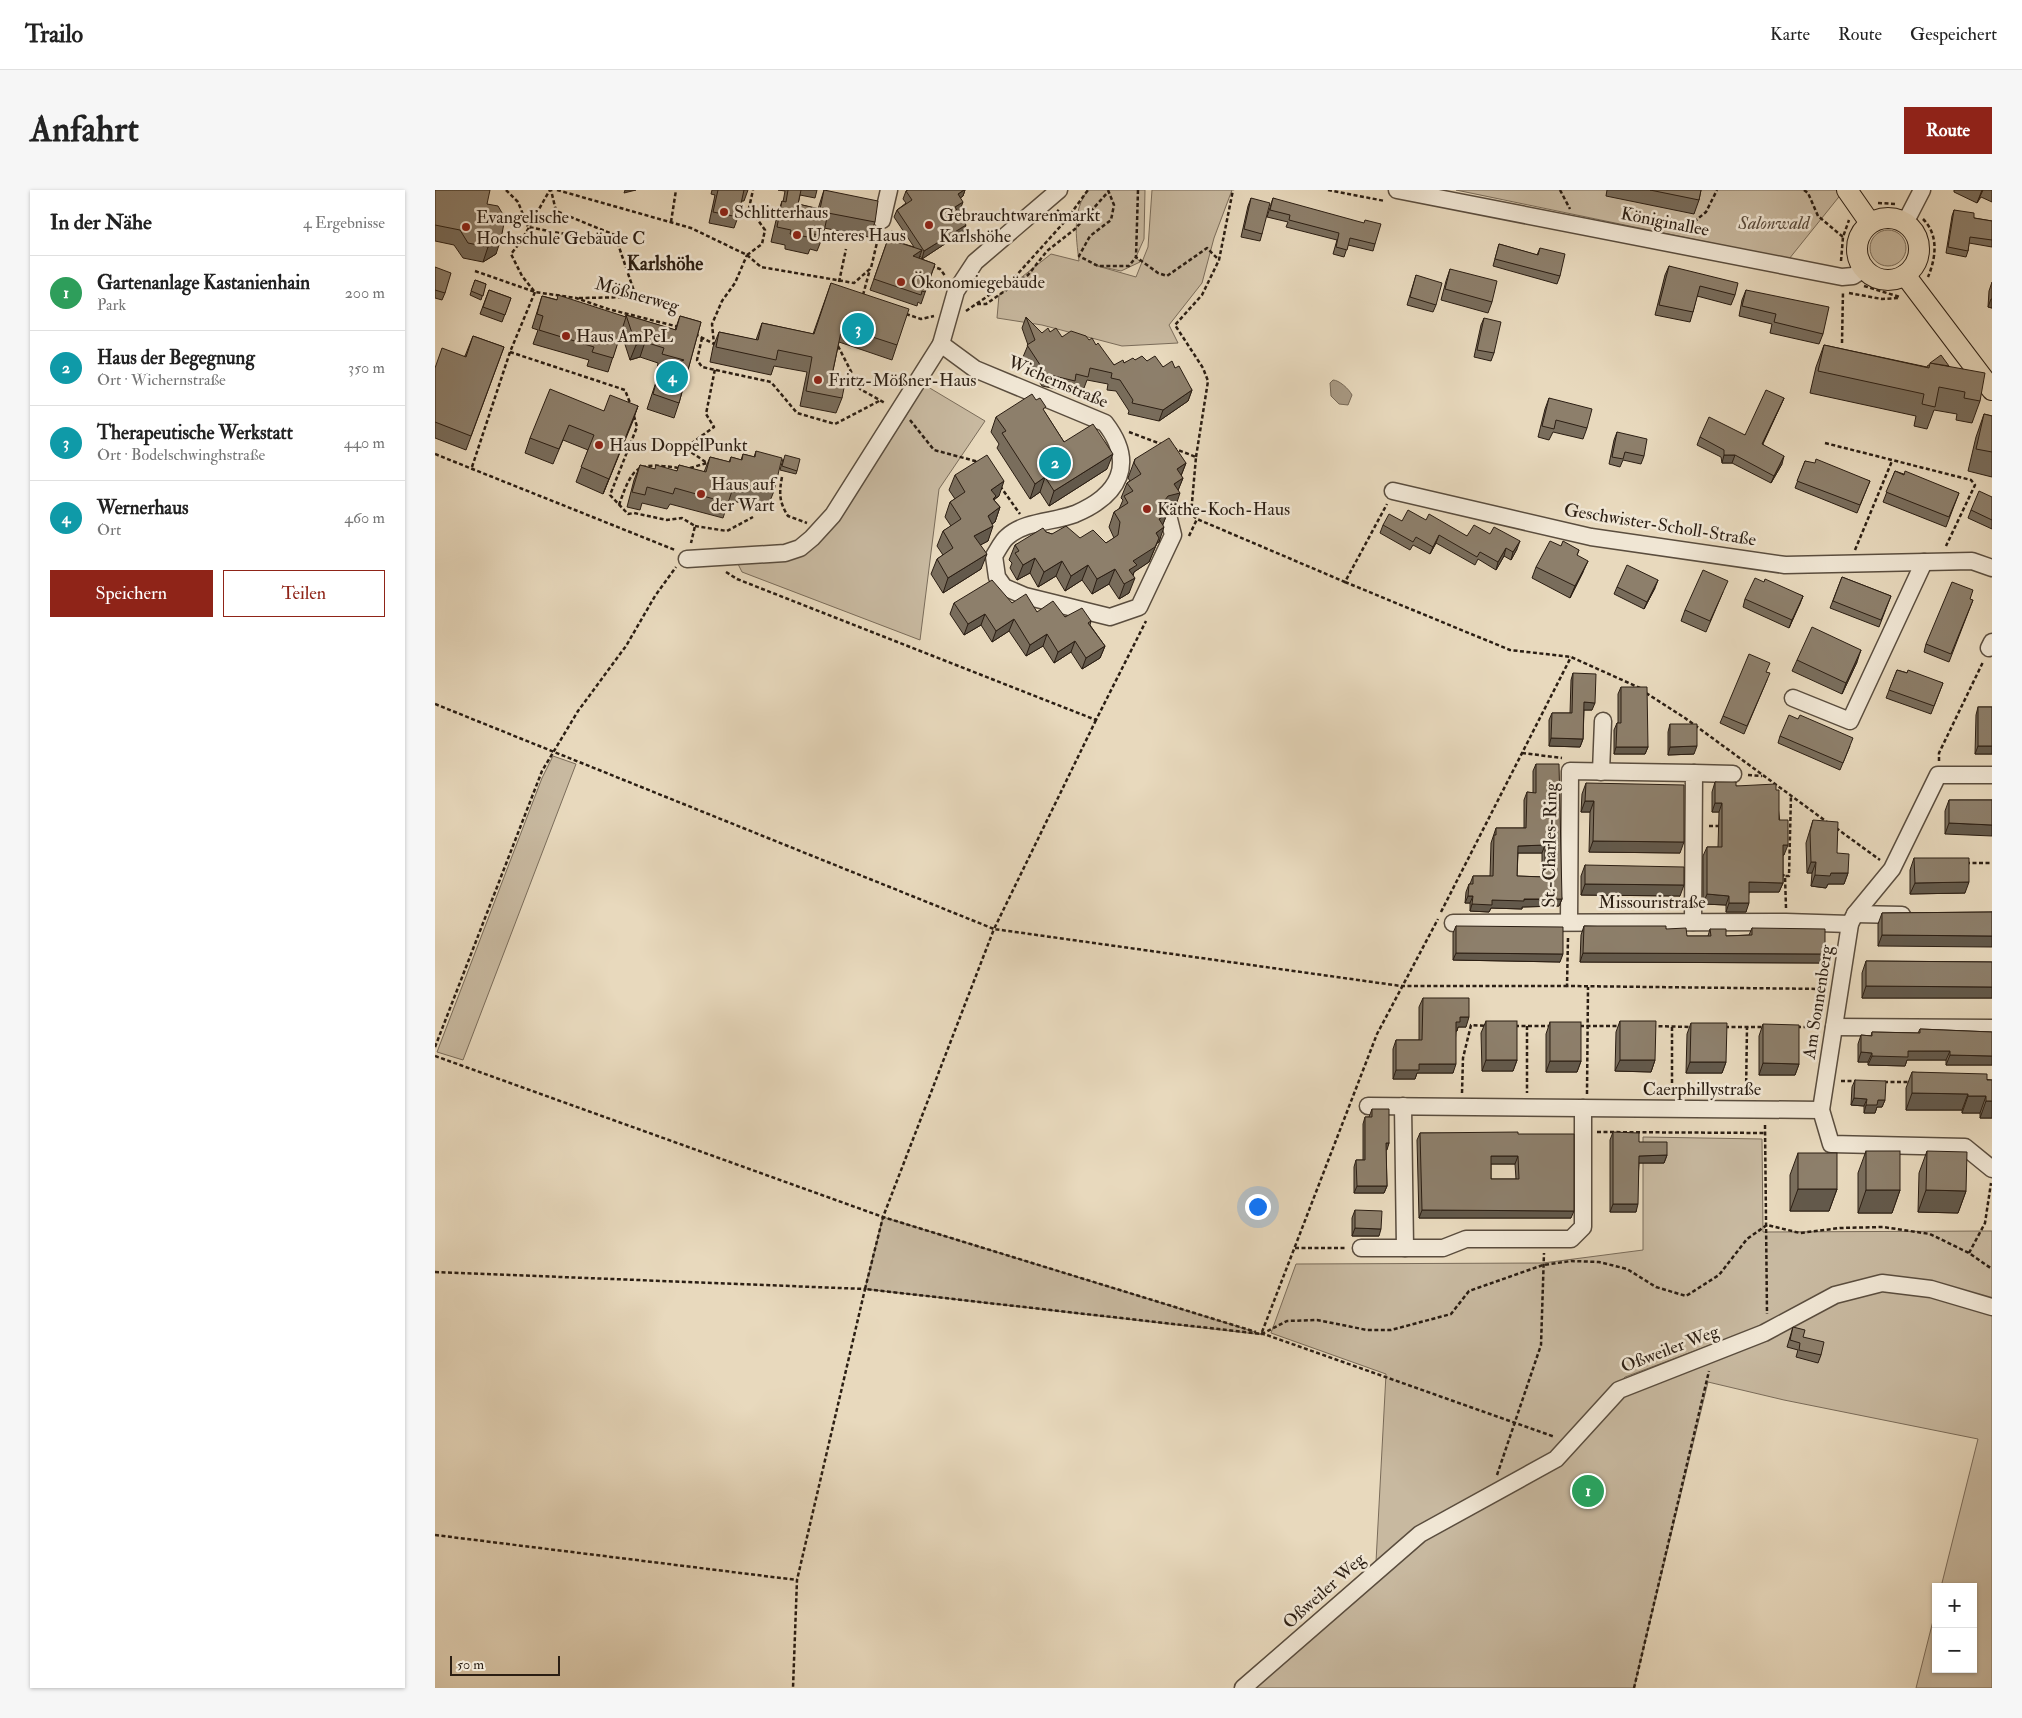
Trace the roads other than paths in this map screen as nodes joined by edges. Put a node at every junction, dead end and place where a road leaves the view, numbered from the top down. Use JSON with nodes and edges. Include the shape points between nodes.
{"nodes":[{"id":1,"x":889,"y":190,"type":"edge"},
{"id":2,"x":1059,"y":190,"type":"edge"},
{"id":3,"x":1397,"y":190,"type":"edge"},
{"id":4,"x":1847,"y":190,"type":"edge"},
{"id":5,"x":1922,"y":190,"type":"edge"},
{"id":6,"x":1865,"y":216,"type":"junction"},
{"id":7,"x":882,"y":220,"type":"road end"},
{"id":8,"x":1905,"y":223,"type":"junction"},
{"id":9,"x":1859,"y":272,"type":"junction"},
{"id":10,"x":1905,"y":275,"type":"junction"},
{"id":11,"x":941,"y":344,"type":"junction"},
{"id":12,"x":1992,"y":390,"type":"edge"},
{"id":13,"x":1393,"y":491,"type":"road end"},
{"id":14,"x":1169,"y":519,"type":"dead end"},
{"id":15,"x":687,"y":559,"type":"road end"},
{"id":16,"x":1924,"y":562,"type":"junction"},
{"id":17,"x":1992,"y":568,"type":"edge"},
{"id":18,"x":1793,"y":698,"type":"dead end"},
{"id":19,"x":1603,"y":721,"type":"dead end"},
{"id":20,"x":1601,"y":772,"type":"junction"},
{"id":21,"x":1695,"y":773,"type":"junction"},
{"id":22,"x":1733,"y":774,"type":"dead end"},
{"id":23,"x":1992,"y":776,"type":"edge"},
{"id":24,"x":1914,"y":915,"type":"edge"},
{"id":25,"x":1853,"y":919,"type":"junction"},
{"id":26,"x":1569,"y":922,"type":"junction"},
{"id":27,"x":1693,"y":922,"type":"junction"},
{"id":28,"x":1453,"y":923,"type":"dead end"},
{"id":29,"x":1834,"y":1027,"type":"junction"},
{"id":30,"x":1992,"y":1028,"type":"edge"},
{"id":31,"x":1368,"y":1106,"type":"dead end"},
{"id":32,"x":1403,"y":1106,"type":"junction"},
{"id":33,"x":1585,"y":1108,"type":"junction"},
{"id":34,"x":1821,"y":1110,"type":"junction"},
{"id":35,"x":1992,"y":1169,"type":"edge"},
{"id":36,"x":1361,"y":1248,"type":"road end"},
{"id":37,"x":1405,"y":1248,"type":"junction"},
{"id":38,"x":1992,"y":1307,"type":"edge"},
{"id":39,"x":1243,"y":1688,"type":"edge"}],
"edges":[{"from":1,"to":7,"type":"street"},
{"from":2,"to":11,"type":"street","via":[[975,262],[956,291]]},
{"from":3,"to":9,"type":"street","name":"Königinallee","via":[[1842,277]]},
{"from":4,"to":6,"type":"main road"},
{"from":5,"to":8,"type":"street"},
{"from":6,"to":8,"type":"main road"},
{"from":6,"to":9,"type":"main road","via":[[1857,245]]},
{"from":8,"to":10,"type":"main road","via":[[1917,236],[1919,253],[1917,262]]},
{"from":9,"to":10,"type":"main road","via":[[1888,280]]},
{"from":10,"to":12,"type":"main road"},
{"from":11,"to":14,"type":"street","name":"Wichernstraße","via":[[975,368],[1105,422],[1116,437],[1122,462],[1120,476],[1113,488],[1097,502],[1075,513],[1028,526],[1007,537],[994,556],[997,577],[1004,587],[1025,596],[1110,617],[1139,607],[1173,535]]},
{"from":11,"to":15,"type":"street","via":[[833,515],[800,548],[785,554]]},
{"from":13,"to":16,"type":"street","name":"Geschwister-Scholl-Straße","via":[[1591,537],[1785,565]]},
{"from":16,"to":17,"type":"street","name":"Geschwister-Scholl-Straße","via":[[1972,561]]},
{"from":16,"to":18,"type":"street","via":[[1850,721]]},
{"from":19,"to":20,"type":"street"},
{"from":20,"to":21,"type":"street","name":"St.-Charles-Ring"},
{"from":20,"to":26,"type":"street","name":"St.-Charles-Ring","via":[[1570,771]]},
{"from":21,"to":22,"type":"street","name":"St.-Charles-Ring"},
{"from":21,"to":27,"type":"street"},
{"from":23,"to":25,"type":"street","via":[[1938,775],[1893,869]]},
{"from":24,"to":25,"type":"street","name":"Missouristraße"},
{"from":25,"to":27,"type":"street","name":"Missouristraße"},
{"from":25,"to":29,"type":"street","name":"Am Sonnenberg"},
{"from":26,"to":27,"type":"street","name":"Missouristraße"},
{"from":26,"to":28,"type":"street","name":"Missouristraße"},
{"from":29,"to":30,"type":"street"},
{"from":29,"to":34,"type":"street","name":"Am Sonnenberg"},
{"from":31,"to":32,"type":"street","name":"Caerphillystraße"},
{"from":32,"to":33,"type":"street","name":"Caerphillystraße"},
{"from":32,"to":37,"type":"street"},
{"from":33,"to":34,"type":"street","name":"Caerphillystraße"},
{"from":33,"to":37,"type":"street","via":[[1583,1227],[1571,1239],[1466,1239],[1443,1248]]},
{"from":34,"to":35,"type":"street","name":"Am Sonnenberg","via":[[1831,1144],[1965,1147]]},
{"from":36,"to":37,"type":"street"},
{"from":38,"to":39,"type":"street","name":"Oßweiler Weg","via":[[1931,1289],[1882,1283],[1835,1295],[1764,1333],[1619,1390],[1556,1459],[1420,1534]]}]}
